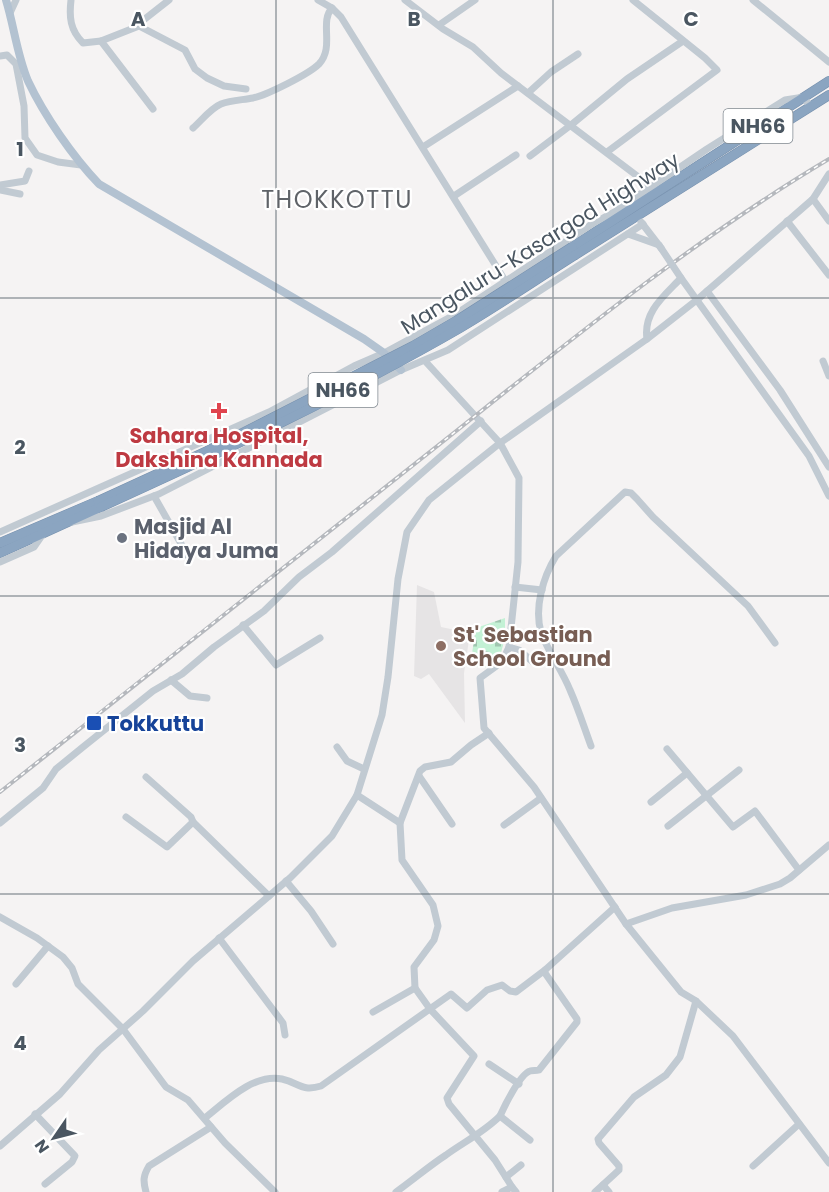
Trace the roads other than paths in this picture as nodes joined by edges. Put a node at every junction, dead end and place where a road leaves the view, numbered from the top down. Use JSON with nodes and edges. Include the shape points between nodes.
{"nodes":[{"id":1,"x":6,"y":0,"type":"edge"},
{"id":2,"x":16,"y":0,"type":"edge"},
{"id":3,"x":71,"y":0,"type":"edge"},
{"id":4,"x":168,"y":0,"type":"edge"},
{"id":5,"x":318,"y":0,"type":"edge"},
{"id":6,"x":405,"y":0,"type":"edge"},
{"id":7,"x":474,"y":0,"type":"edge"},
{"id":8,"x":633,"y":0,"type":"edge"},
{"id":9,"x":753,"y":0,"type":"edge"},
{"id":10,"x":332,"y":8,"type":"junction"},
{"id":11,"x":10,"y":13,"type":"junction"},
{"id":12,"x":439,"y":25,"type":"junction"},
{"id":13,"x":139,"y":26,"type":"junction"},
{"id":14,"x":682,"y":40,"type":"junction"},
{"id":15,"x":101,"y":41,"type":"junction"},
{"id":16,"x":578,"y":54,"type":"dead end"},
{"id":17,"x":0,"y":56,"type":"edge"},
{"id":18,"x":829,"y":62,"type":"edge"},
{"id":19,"x":19,"y":64,"type":"junction"},
{"id":20,"x":829,"y":81,"type":"edge"},
{"id":21,"x":518,"y":86,"type":"junction"},
{"id":22,"x":246,"y":89,"type":"dead end"},
{"id":23,"x":528,"y":93,"type":"junction"},
{"id":24,"x":829,"y":95,"type":"edge"},
{"id":25,"x":804,"y":97,"type":"junction"},
{"id":26,"x":810,"y":107,"type":"junction"},
{"id":27,"x":153,"y":109,"type":"dead end"},
{"id":28,"x":572,"y":125,"type":"junction"},
{"id":29,"x":193,"y":128,"type":"dead end"},
{"id":30,"x":423,"y":147,"type":"junction"},
{"id":31,"x":607,"y":152,"type":"junction"},
{"id":32,"x":516,"y":155,"type":"dead end"},
{"id":33,"x":530,"y":156,"type":"dead end"},
{"id":34,"x":81,"y":165,"type":"junction"},
{"id":35,"x":29,"y":171,"type":"dead end"},
{"id":36,"x":829,"y":174,"type":"edge"},
{"id":37,"x":0,"y":185,"type":"edge"},
{"id":38,"x":654,"y":188,"type":"junction"},
{"id":39,"x":0,"y":190,"type":"edge"},
{"id":40,"x":21,"y":194,"type":"dead end"},
{"id":41,"x":454,"y":196,"type":"junction"},
{"id":42,"x":813,"y":199,"type":"junction"},
{"id":43,"x":616,"y":211,"type":"junction"},
{"id":44,"x":636,"y":217,"type":"junction"},
{"id":45,"x":787,"y":221,"type":"junction"},
{"id":46,"x":829,"y":221,"type":"edge"},
{"id":47,"x":628,"y":234,"type":"junction"},
{"id":48,"x":660,"y":247,"type":"junction"},
{"id":49,"x":829,"y":275,"type":"edge"},
{"id":50,"x":681,"y":278,"type":"junction"},
{"id":51,"x":506,"y":282,"type":"junction"},
{"id":52,"x":706,"y":291,"type":"junction"},
{"id":53,"x":698,"y":299,"type":"junction"},
{"id":54,"x":646,"y":339,"type":"junction"},
{"id":55,"x":384,"y":353,"type":"junction"},
{"id":56,"x":425,"y":361,"type":"junction"},
{"id":57,"x":823,"y":361,"type":"dead end"},
{"id":58,"x":401,"y":370,"type":"junction"},
{"id":59,"x":829,"y":376,"type":"edge"},
{"id":60,"x":481,"y":421,"type":"junction"},
{"id":61,"x":500,"y":443,"type":"junction"},
{"id":62,"x":829,"y":467,"type":"edge"},
{"id":63,"x":154,"y":496,"type":"junction"},
{"id":64,"x":829,"y":496,"type":"edge"},
{"id":65,"x":99,"y":504,"type":"junction"},
{"id":66,"x":70,"y":522,"type":"junction"},
{"id":67,"x":0,"y":532,"type":"edge"},
{"id":68,"x":43,"y":534,"type":"junction"},
{"id":69,"x":0,"y":543,"type":"edge"},
{"id":70,"x":0,"y":553,"type":"edge"},
{"id":71,"x":188,"y":556,"type":"dead end"},
{"id":72,"x":0,"y":562,"type":"edge"},
{"id":73,"x":515,"y":587,"type":"junction"},
{"id":74,"x":542,"y":590,"type":"junction"},
{"id":75,"x":243,"y":625,"type":"junction"},
{"id":76,"x":320,"y":638,"type":"dead end"},
{"id":77,"x":775,"y":643,"type":"dead end"},
{"id":78,"x":509,"y":647,"type":"junction"},
{"id":79,"x":533,"y":662,"type":"dead end"},
{"id":80,"x":171,"y":680,"type":"junction"},
{"id":81,"x":207,"y":698,"type":"dead end"},
{"id":82,"x":489,"y":733,"type":"junction"},
{"id":83,"x":591,"y":746,"type":"dead end"},
{"id":84,"x":337,"y":747,"type":"dead end"},
{"id":85,"x":667,"y":749,"type":"dead end"},
{"id":86,"x":364,"y":769,"type":"junction"},
{"id":87,"x":739,"y":770,"type":"dead end"},
{"id":88,"x":687,"y":773,"type":"junction"},
{"id":89,"x":419,"y":776,"type":"junction"},
{"id":90,"x":146,"y":777,"type":"dead end"},
{"id":91,"x":357,"y":795,"type":"junction"},
{"id":92,"x":706,"y":795,"type":"junction"},
{"id":93,"x":541,"y":798,"type":"junction"},
{"id":94,"x":651,"y":802,"type":"dead end"},
{"id":95,"x":126,"y":817,"type":"dead end"},
{"id":96,"x":193,"y":822,"type":"junction"},
{"id":97,"x":0,"y":823,"type":"edge"},
{"id":98,"x":400,"y":823,"type":"junction"},
{"id":99,"x":452,"y":824,"type":"dead end"},
{"id":100,"x":504,"y":825,"type":"dead end"},
{"id":101,"x":668,"y":826,"type":"dead end"},
{"id":102,"x":829,"y":845,"type":"edge"},
{"id":103,"x":799,"y":870,"type":"junction"},
{"id":104,"x":286,"y":881,"type":"junction"},
{"id":105,"x":269,"y":896,"type":"junction"},
{"id":106,"x":615,"y":907,"type":"junction"},
{"id":107,"x":0,"y":916,"type":"edge"},
{"id":108,"x":627,"y":924,"type":"junction"},
{"id":109,"x":219,"y":938,"type":"junction"},
{"id":110,"x":333,"y":944,"type":"dead end"},
{"id":111,"x":48,"y":946,"type":"junction"},
{"id":112,"x":545,"y":970,"type":"junction"},
{"id":113,"x":16,"y":984,"type":"dead end"},
{"id":114,"x":415,"y":987,"type":"junction"},
{"id":115,"x":696,"y":1001,"type":"junction"},
{"id":116,"x":430,"y":1009,"type":"junction"},
{"id":117,"x":373,"y":1012,"type":"dead end"},
{"id":118,"x":123,"y":1029,"type":"junction"},
{"id":119,"x":285,"y":1035,"type":"dead end"},
{"id":120,"x":489,"y":1064,"type":"dead end"},
{"id":121,"x":519,"y":1084,"type":"junction"},
{"id":122,"x":35,"y":1114,"type":"junction"},
{"id":123,"x":500,"y":1116,"type":"junction"},
{"id":124,"x":205,"y":1118,"type":"junction"},
{"id":125,"x":799,"y":1124,"type":"junction"},
{"id":126,"x":211,"y":1127,"type":"junction"},
{"id":127,"x":474,"y":1136,"type":"junction"},
{"id":128,"x":530,"y":1140,"type":"dead end"},
{"id":129,"x":0,"y":1146,"type":"edge"},
{"id":130,"x":829,"y":1163,"type":"edge"},
{"id":131,"x":521,"y":1165,"type":"dead end"},
{"id":132,"x":753,"y":1166,"type":"dead end"},
{"id":133,"x":506,"y":1178,"type":"junction"},
{"id":134,"x":45,"y":1184,"type":"dead end"},
{"id":135,"x":603,"y":1185,"type":"junction"},
{"id":136,"x":514,"y":1190,"type":"edge"},
{"id":137,"x":146,"y":1192,"type":"edge"},
{"id":138,"x":275,"y":1192,"type":"edge"},
{"id":139,"x":396,"y":1192,"type":"edge"},
{"id":140,"x":502,"y":1192,"type":"edge"},
{"id":141,"x":595,"y":1192,"type":"edge"},
{"id":142,"x":609,"y":1192,"type":"edge"}],
"edges":[{"from":1,"to":11,"type":"main road"},
{"from":2,"to":11,"type":"street"},
{"from":3,"to":15,"type":"street","via":[[70,22],[79,39],[83,43]]},
{"from":4,"to":13,"type":"street"},
{"from":5,"to":10,"type":"street"},
{"from":6,"to":12,"type":"street"},
{"from":7,"to":12,"type":"street"},
{"from":8,"to":14,"type":"street"},
{"from":9,"to":18,"type":"street"},
{"from":10,"to":29,"type":"street","via":[[327,22],[328,49],[318,65],[268,93],[221,104]]},
{"from":10,"to":30,"type":"street"},
{"from":11,"to":19,"type":"main road"},
{"from":12,"to":21,"type":"street","via":[[473,47]]},
{"from":13,"to":15,"type":"street"},
{"from":13,"to":22,"type":"street","via":[[184,50],[195,69],[207,78],[224,86]]},
{"from":14,"to":28,"type":"street"},
{"from":14,"to":31,"type":"street","via":[[717,71]]},
{"from":15,"to":27,"type":"street"},
{"from":16,"to":23,"type":"street"},
{"from":17,"to":19,"type":"street","via":[[7,55]]},
{"from":19,"to":34,"type":"main road"},
{"from":19,"to":34,"type":"street","via":[[25,138],[38,155]]},
{"from":20,"to":25,"type":"highway","name":"Mangaluru-Kasargod Highway","number":"NH66"},
{"from":21,"to":23,"type":"street"},
{"from":21,"to":30,"type":"street"},
{"from":23,"to":28,"type":"street"},
{"from":24,"to":26,"type":"highway","name":"Mangaluru-Kasargod Highway","number":"NH66"},
{"from":25,"to":26,"type":"street"},
{"from":25,"to":38,"type":"highway","name":"Mangaluru-Kasargod Highway","number":"NH66"},
{"from":26,"to":44,"type":"highway","name":"Mangaluru-Kasargod Highway","number":"NH66"},
{"from":28,"to":31,"type":"street"},
{"from":28,"to":33,"type":"street"},
{"from":30,"to":41,"type":"street"},
{"from":31,"to":38,"type":"street"},
{"from":32,"to":41,"type":"street"},
{"from":34,"to":55,"type":"main road","via":[[106,189]]},
{"from":35,"to":37,"type":"street","via":[[25,181]]},
{"from":36,"to":42,"type":"street"},
{"from":38,"to":43,"type":"street"},
{"from":38,"to":44,"type":"highway","name":"Mangaluru-Kasargod Highway","number":"NH66"},
{"from":39,"to":40,"type":"street"},
{"from":41,"to":51,"type":"street"},
{"from":42,"to":45,"type":"street"},
{"from":42,"to":46,"type":"street"},
{"from":43,"to":44,"type":"street"},
{"from":43,"to":51,"type":"street"},
{"from":44,"to":47,"type":"street"},
{"from":44,"to":48,"type":"street"},
{"from":44,"to":65,"type":"highway","name":"Mangaluru-Kasargod Highway","number":"NH66","bridge":true,"via":[[574,251],[460,328],[385,369],[213,456]]},
{"from":45,"to":49,"type":"street"},
{"from":45,"to":52,"type":"street"},
{"from":47,"to":48,"type":"street"},
{"from":47,"to":56,"type":"street","via":[[474,334]]},
{"from":48,"to":50,"type":"street","bridge":true},
{"from":50,"to":53,"type":"street"},
{"from":50,"to":54,"type":"street","via":[[651,310],[645,327]]},
{"from":51,"to":55,"type":"street"},
{"from":52,"to":53,"type":"street"},
{"from":52,"to":62,"type":"street","via":[[780,390]]},
{"from":53,"to":54,"type":"street"},
{"from":53,"to":64,"type":"street","via":[[809,456]]},
{"from":54,"to":61,"type":"street"},
{"from":55,"to":58,"type":"main road"},
{"from":55,"to":67,"type":"street","via":[[269,412]]},
{"from":56,"to":58,"type":"street"},
{"from":56,"to":60,"type":"street"},
{"from":57,"to":59,"type":"street"},
{"from":58,"to":63,"type":"street"},
{"from":60,"to":61,"type":"street"},
{"from":60,"to":75,"type":"street"},
{"from":61,"to":73,"type":"street","via":[[519,478]]},
{"from":61,"to":86,"type":"street","via":[[429,500],[407,532],[382,715]]},
{"from":63,"to":66,"type":"street","via":[[101,516]]},
{"from":63,"to":71,"type":"street"},
{"from":65,"to":66,"type":"highway","name":"Mangaluru-Kasargod Highway","number":"NH66"},
{"from":65,"to":69,"type":"highway","name":"Mangaluru-Kasargod Highway","number":"NH66"},
{"from":66,"to":68,"type":"highway","name":"Mangaluru-Kasargod Highway","number":"NH66"},
{"from":68,"to":70,"type":"highway","name":"Mangaluru-Kasargod Highway","number":"NH66"},
{"from":68,"to":72,"type":"street","via":[[34,546]]},
{"from":73,"to":74,"type":"street"},
{"from":73,"to":78,"type":"street"},
{"from":74,"to":77,"type":"street","via":[[556,556],[616,499],[625,492],[631,493],[748,606]]},
{"from":74,"to":83,"type":"street","via":[[538,617],[542,633],[570,689]]},
{"from":75,"to":76,"type":"street","via":[[276,665]]},
{"from":75,"to":80,"type":"street"},
{"from":78,"to":79,"type":"street"},
{"from":78,"to":82,"type":"street","via":[[502,662],[480,678],[484,728]]},
{"from":80,"to":81,"type":"street","via":[[190,696]]},
{"from":80,"to":97,"type":"street","via":[[56,769],[44,788]]},
{"from":82,"to":89,"type":"street","via":[[451,762],[425,767]]},
{"from":82,"to":93,"type":"street"},
{"from":84,"to":86,"type":"street","via":[[347,761]]},
{"from":85,"to":88,"type":"street"},
{"from":86,"to":91,"type":"street"},
{"from":87,"to":92,"type":"street"},
{"from":88,"to":92,"type":"street"},
{"from":88,"to":94,"type":"street"},
{"from":89,"to":98,"type":"street"},
{"from":89,"to":99,"type":"street"},
{"from":90,"to":96,"type":"street"},
{"from":91,"to":98,"type":"street"},
{"from":91,"to":104,"type":"street","via":[[332,836]]},
{"from":92,"to":101,"type":"street"},
{"from":92,"to":103,"type":"street","via":[[733,827],[755,811]]},
{"from":93,"to":100,"type":"street"},
{"from":93,"to":106,"type":"street"},
{"from":95,"to":96,"type":"street","via":[[167,847]]},
{"from":96,"to":105,"type":"street"},
{"from":98,"to":114,"type":"street","via":[[402,860],[433,905],[438,926],[434,940],[414,968]]},
{"from":102,"to":103,"type":"street"},
{"from":103,"to":108,"type":"street","via":[[780,884],[758,892],[672,908]]},
{"from":104,"to":105,"type":"street"},
{"from":104,"to":110,"type":"street"},
{"from":105,"to":109,"type":"street"},
{"from":106,"to":108,"type":"street"},
{"from":106,"to":112,"type":"street"},
{"from":107,"to":111,"type":"street"},
{"from":108,"to":115,"type":"street","via":[[681,992]]},
{"from":109,"to":118,"type":"street"},
{"from":109,"to":119,"type":"street","via":[[283,1023]]},
{"from":111,"to":113,"type":"street"},
{"from":111,"to":118,"type":"street","via":[[63,957],[78,984]]},
{"from":112,"to":116,"type":"street","via":[[516,993],[499,984],[467,1008],[451,994]]},
{"from":112,"to":121,"type":"street","via":[[577,1022],[539,1070],[528,1072]]},
{"from":114,"to":116,"type":"street"},
{"from":114,"to":117,"type":"street"},
{"from":115,"to":125,"type":"street","via":[[733,1036]]},
{"from":115,"to":135,"type":"street","via":[[680,1057],[666,1075],[634,1097],[598,1139],[620,1166]]},
{"from":116,"to":124,"type":"street","via":[[321,1086],[305,1089],[275,1078],[245,1086]]},
{"from":116,"to":127,"type":"street","via":[[474,1056],[447,1098]]},
{"from":118,"to":122,"type":"street"},
{"from":118,"to":124,"type":"street","via":[[166,1087],[188,1100]]},
{"from":120,"to":121,"type":"street"},
{"from":121,"to":123,"type":"street"},
{"from":122,"to":129,"type":"street"},
{"from":122,"to":134,"type":"street","via":[[75,1156]]},
{"from":123,"to":127,"type":"street"},
{"from":123,"to":128,"type":"street"},
{"from":124,"to":126,"type":"street"},
{"from":125,"to":130,"type":"street"},
{"from":125,"to":132,"type":"street"},
{"from":126,"to":137,"type":"street","via":[[149,1166],[143,1182]]},
{"from":126,"to":138,"type":"street"},
{"from":127,"to":133,"type":"street"},
{"from":127,"to":139,"type":"street"},
{"from":131,"to":133,"type":"street"},
{"from":133,"to":136,"type":"street"},
{"from":135,"to":141,"type":"street"},
{"from":135,"to":142,"type":"street"},
{"from":136,"to":140,"type":"street"}]}
